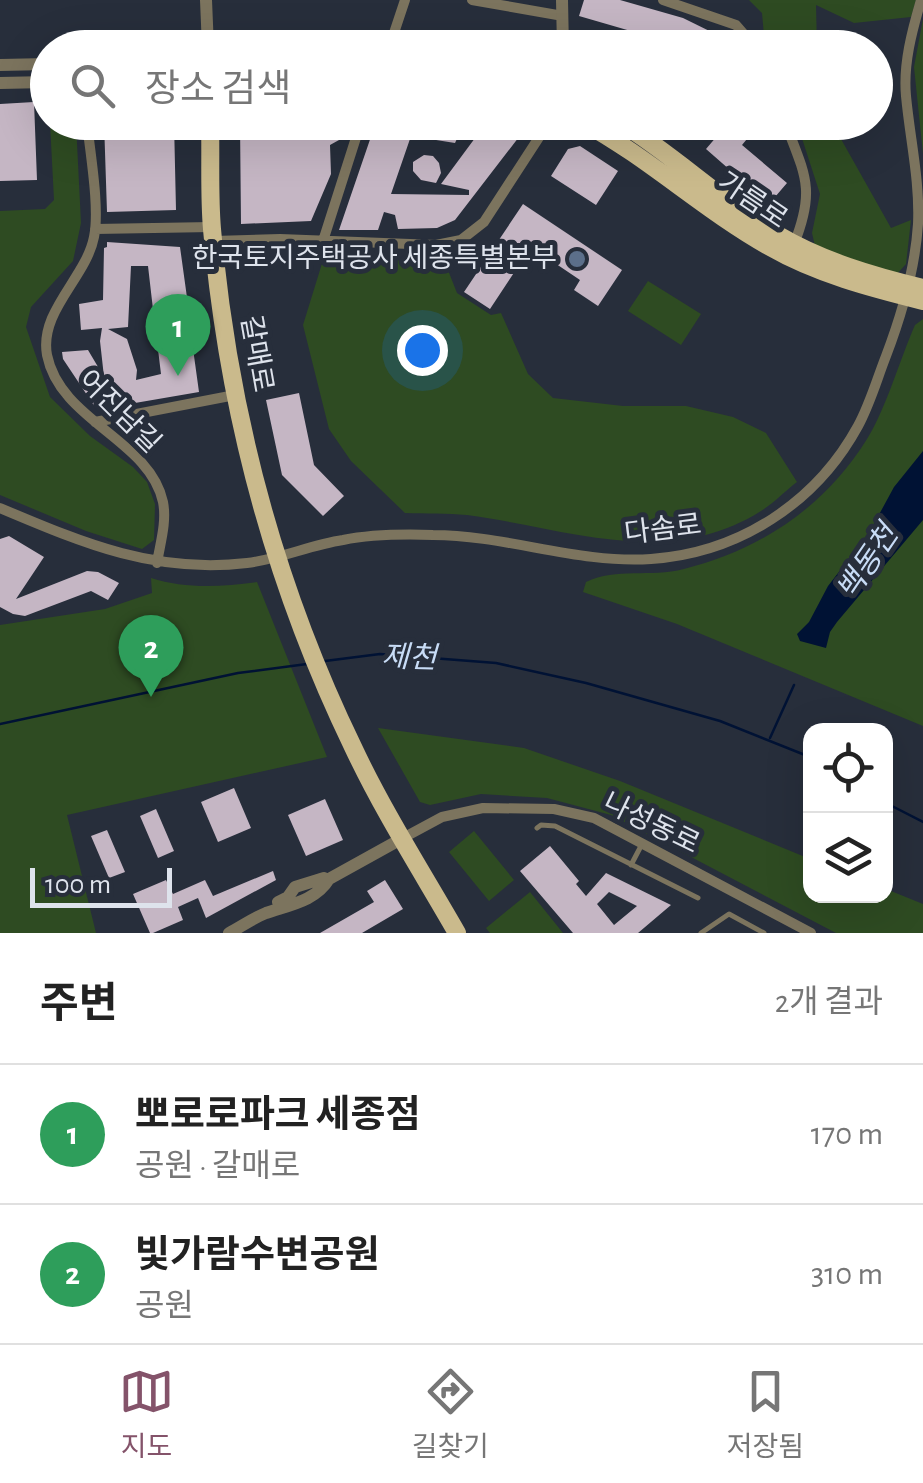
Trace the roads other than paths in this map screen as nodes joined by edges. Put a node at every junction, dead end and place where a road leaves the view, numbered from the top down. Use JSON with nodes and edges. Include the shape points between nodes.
{"nodes":[{"id":1,"x":206,"y":0,"type":"edge"},
{"id":2,"x":405,"y":0,"type":"edge"},
{"id":3,"x":472,"y":0,"type":"edge"},
{"id":4,"x":562,"y":0,"type":"edge"},
{"id":5,"x":663,"y":0,"type":"edge"},
{"id":6,"x":921,"y":0,"type":"edge"},
{"id":7,"x":563,"y":16,"type":"junction"},
{"id":8,"x":207,"y":30,"type":"edge"},
{"id":9,"x":396,"y":30,"type":"edge"},
{"id":10,"x":563,"y":30,"type":"edge"},
{"id":11,"x":740,"y":30,"type":"edge"},
{"id":12,"x":30,"y":64,"type":"edge"},
{"id":13,"x":0,"y":65,"type":"edge"},
{"id":14,"x":30,"y":83,"type":"edge"},
{"id":15,"x":0,"y":84,"type":"edge"},
{"id":16,"x":88,"y":140,"type":"edge"},
{"id":17,"x":210,"y":140,"type":"edge"},
{"id":18,"x":355,"y":140,"type":"edge"},
{"id":19,"x":537,"y":140,"type":"edge"},
{"id":20,"x":613,"y":140,"type":"edge"},
{"id":21,"x":648,"y":140,"type":"edge"},
{"id":22,"x":792,"y":140,"type":"edge"},
{"id":23,"x":96,"y":230,"type":"junction"},
{"id":24,"x":213,"y":234,"type":"junction"},
{"id":25,"x":323,"y":241,"type":"junction"},
{"id":26,"x":794,"y":244,"type":"junction"},
{"id":27,"x":915,"y":293,"type":"edge"},
{"id":28,"x":235,"y":396,"type":"junction"},
{"id":29,"x":95,"y":422,"type":"junction"},
{"id":30,"x":0,"y":508,"type":"edge"},
{"id":31,"x":276,"y":558,"type":"junction"},
{"id":32,"x":157,"y":563,"type":"junction"},
{"id":33,"x":537,"y":828,"type":"dead end"},
{"id":34,"x":403,"y":838,"type":"junction"},
{"id":35,"x":643,"y":844,"type":"junction"},
{"id":36,"x":631,"y":865,"type":"junction"},
{"id":37,"x":698,"y":898,"type":"dead end"},
{"id":38,"x":229,"y":933,"type":"edge"},
{"id":39,"x":457,"y":933,"type":"edge"},
{"id":40,"x":701,"y":933,"type":"edge"},
{"id":41,"x":764,"y":933,"type":"edge"},
{"id":42,"x":810,"y":933,"type":"edge"}],
"edges":[{"from":1,"to":8,"type":"street"},
{"from":2,"to":9,"type":"street"},
{"from":3,"to":7,"type":"street"},
{"from":4,"to":7,"type":"street"},
{"from":5,"to":11,"type":"street"},
{"from":6,"to":27,"type":"street","name":"다솜로","via":[[906,65],[918,213]]},
{"from":7,"to":10,"type":"street"},
{"from":12,"to":13,"type":"street"},
{"from":14,"to":15,"type":"street"},
{"from":16,"to":23,"type":"street","name":"어진남길"},
{"from":17,"to":24,"type":"main road","name":"갈매로"},
{"from":18,"to":25,"type":"street"},
{"from":19,"to":25,"type":"street","via":[[484,222],[460,240],[436,246]]},
{"from":20,"to":27,"type":"main road","name":"가름로","via":[[786,256],[865,286]]},
{"from":21,"to":26,"type":"main road","name":"가름로"},
{"from":22,"to":26,"type":"street","via":[[808,193]]},
{"from":23,"to":24,"type":"street"},
{"from":23,"to":29,"type":"street","name":"어진남길","via":[[46,335],[59,384]]},
{"from":24,"to":25,"type":"street"},
{"from":24,"to":28,"type":"main road","name":"갈매로"},
{"from":26,"to":27,"type":"main road","name":"가름로"},
{"from":27,"to":31,"type":"street","name":"다솜로","via":[[844,449],[782,514],[737,538],[680,556],[637,559],[404,534],[342,540]]},
{"from":28,"to":29,"type":"street"},
{"from":28,"to":31,"type":"main road","name":"갈매로"},
{"from":29,"to":32,"type":"street","name":"어진남길","via":[[158,487],[164,516]]},
{"from":30,"to":32,"type":"street","name":"다솜로","via":[[114,554]]},
{"from":31,"to":32,"type":"street","name":"다솜로"},
{"from":31,"to":34,"type":"main road","name":"갈매로","via":[[309,650]]},
{"from":33,"to":36,"type":"lane","via":[[555,826]]},
{"from":34,"to":35,"type":"street","name":"나성동로","via":[[461,812],[521,806],[594,818]]},
{"from":34,"to":38,"type":"street"},
{"from":34,"to":39,"type":"main road"},
{"from":35,"to":36,"type":"lane"},
{"from":35,"to":42,"type":"street","name":"나성동로"},
{"from":36,"to":37,"type":"lane"},
{"from":40,"to":41,"type":"lane","via":[[729,914]]}]}
